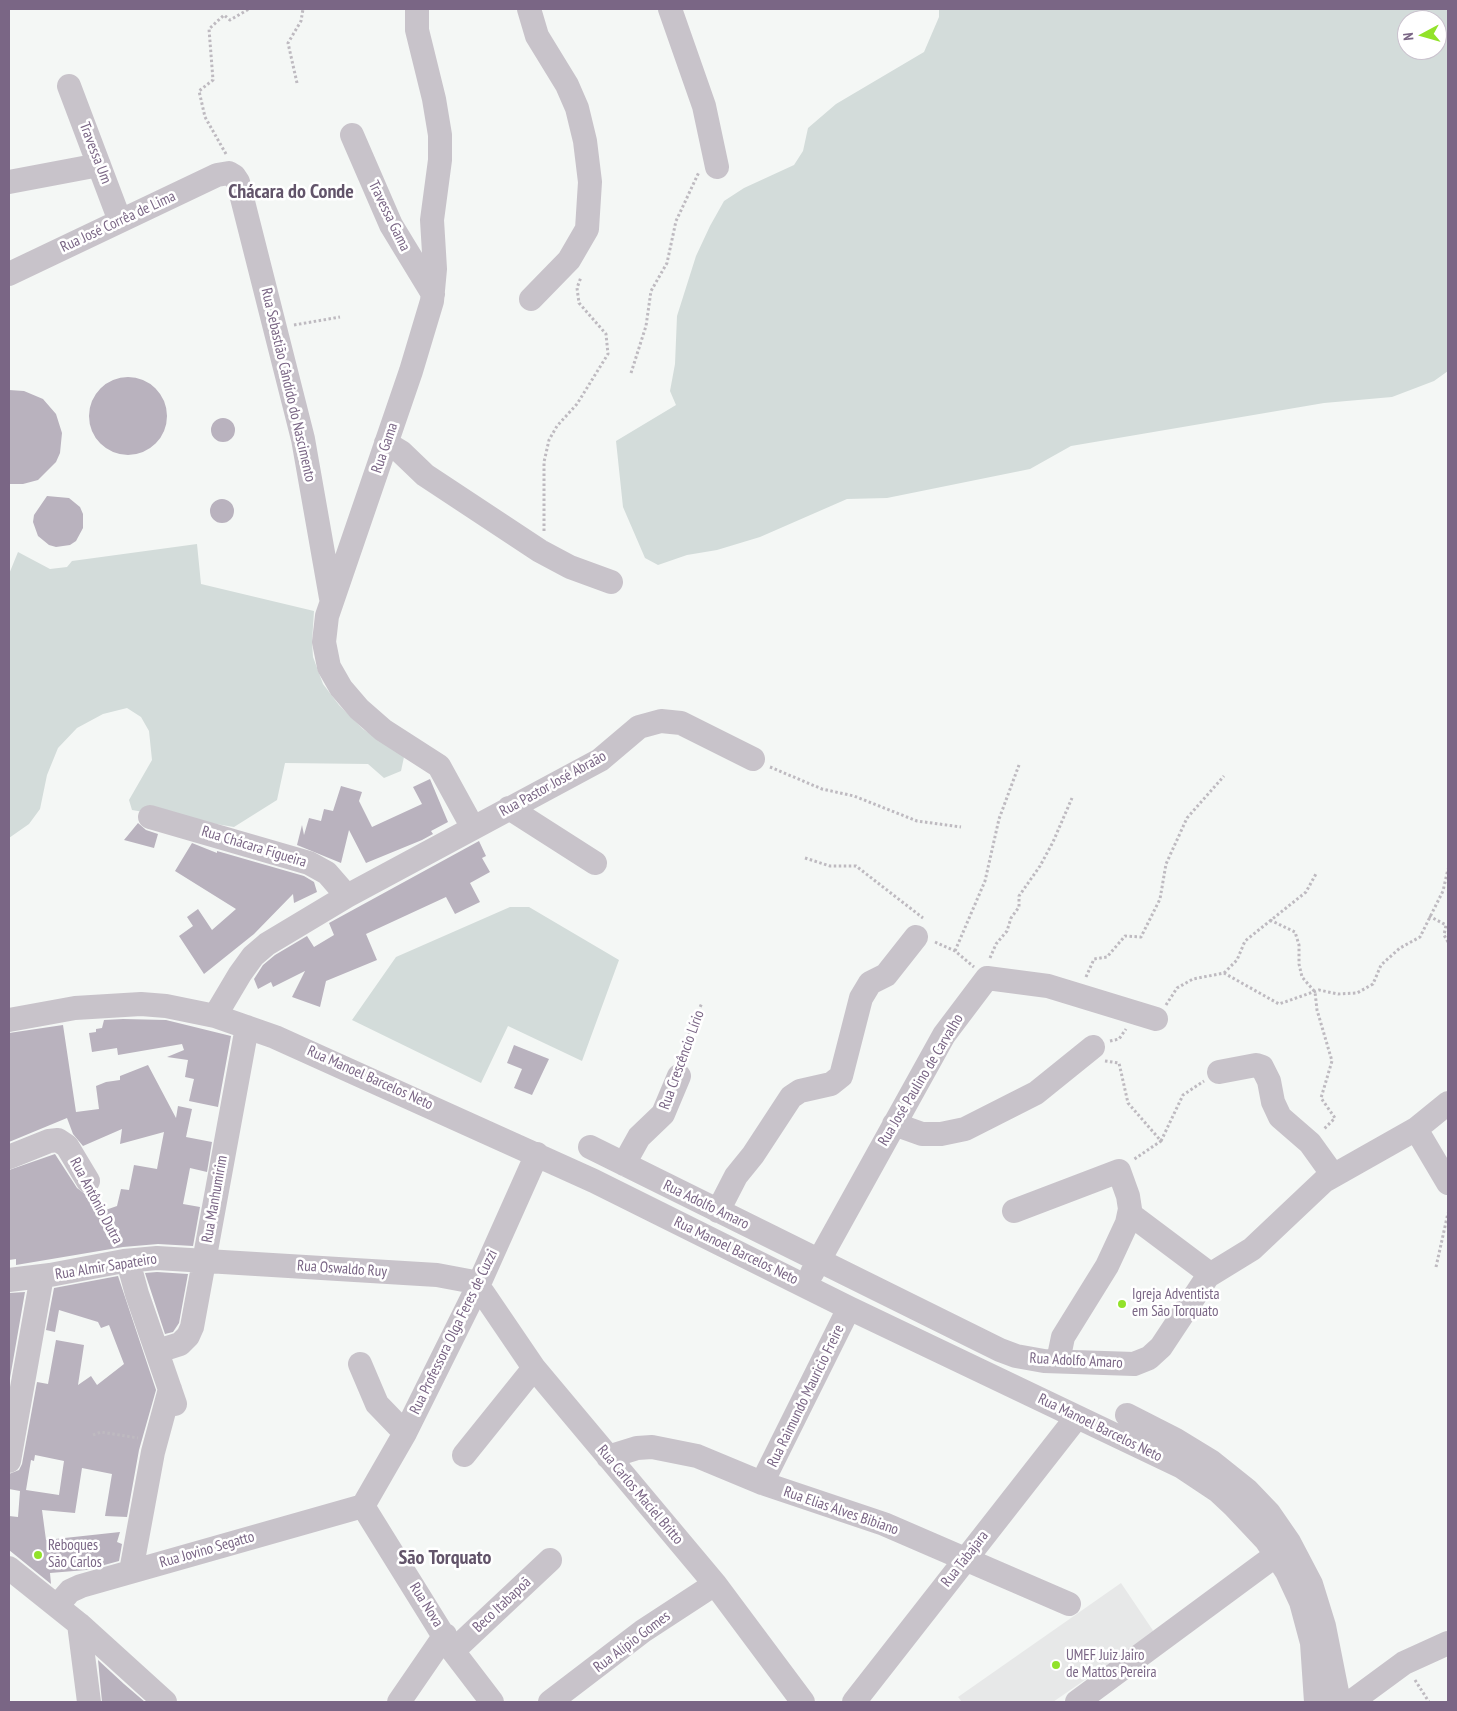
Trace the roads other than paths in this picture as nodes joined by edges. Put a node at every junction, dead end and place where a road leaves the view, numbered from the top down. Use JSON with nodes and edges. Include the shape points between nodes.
{"nodes":[{"id":1,"x":416,"y":9,"type":"edge"},
{"id":2,"x":529,"y":9,"type":"edge"},
{"id":3,"x":670,"y":9,"type":"edge"},
{"id":4,"x":69,"y":86,"type":"dead end"},
{"id":5,"x":352,"y":135,"type":"dead end"},
{"id":6,"x":716,"y":159,"type":"road end"},
{"id":7,"x":99,"y":165,"type":"junction"},
{"id":8,"x":229,"y":173,"type":"joint"},
{"id":9,"x":9,"y":182,"type":"edge"},
{"id":10,"x":120,"y":221,"type":"junction"},
{"id":11,"x":9,"y":274,"type":"edge"},
{"id":12,"x":433,"y":294,"type":"junction"},
{"id":13,"x":531,"y":299,"type":"dead end"},
{"id":14,"x":386,"y":443,"type":"junction"},
{"id":15,"x":611,"y":582,"type":"dead end"},
{"id":16,"x":332,"y":602,"type":"junction"},
{"id":17,"x":753,"y":759,"type":"road end"},
{"id":18,"x":509,"y":808,"type":"junction"},
{"id":19,"x":150,"y":817,"type":"dead end"},
{"id":20,"x":473,"y":828,"type":"junction"},
{"id":21,"x":595,"y":863,"type":"dead end"},
{"id":22,"x":346,"y":896,"type":"junction"},
{"id":23,"x":916,"y":937,"type":"road end"},
{"id":24,"x":215,"y":1016,"type":"junction"},
{"id":25,"x":9,"y":1020,"type":"edge"},
{"id":26,"x":1156,"y":1020,"type":"road end"},
{"id":27,"x":247,"y":1027,"type":"junction"},
{"id":28,"x":1086,"y":1052,"type":"road end"},
{"id":29,"x":1219,"y":1072,"type":"road end"},
{"id":30,"x":679,"y":1076,"type":"road end"},
{"id":31,"x":1448,"y":1103,"type":"edge"},
{"id":32,"x":894,"y":1124,"type":"junction"},
{"id":33,"x":1416,"y":1129,"type":"junction"},
{"id":34,"x":590,"y":1147,"type":"dead end"},
{"id":35,"x":537,"y":1154,"type":"junction"},
{"id":36,"x":9,"y":1157,"type":"edge"},
{"id":37,"x":624,"y":1164,"type":"junction"},
{"id":38,"x":1333,"y":1175,"type":"junction"},
{"id":39,"x":88,"y":1181,"type":"road end"},
{"id":40,"x":1448,"y":1183,"type":"edge"},
{"id":41,"x":718,"y":1210,"type":"junction"},
{"id":42,"x":1014,"y":1211,"type":"dead end"},
{"id":43,"x":1130,"y":1214,"type":"junction"},
{"id":44,"x":128,"y":1260,"type":"junction"},
{"id":45,"x":204,"y":1260,"type":"junction"},
{"id":46,"x":819,"y":1260,"type":"junction"},
{"id":47,"x":489,"y":1262,"type":"junction"},
{"id":48,"x":1210,"y":1274,"type":"junction"},
{"id":49,"x":42,"y":1276,"type":"junction"},
{"id":50,"x":447,"y":1276,"type":"junction"},
{"id":51,"x":9,"y":1280,"type":"edge"},
{"id":52,"x":478,"y":1286,"type":"junction"},
{"id":53,"x":805,"y":1286,"type":"junction"},
{"id":54,"x":849,"y":1308,"type":"junction"},
{"id":55,"x":158,"y":1351,"type":"junction"},
{"id":56,"x":1058,"y":1361,"type":"junction"},
{"id":57,"x":360,"y":1364,"type":"dead end"},
{"id":58,"x":534,"y":1368,"type":"junction"},
{"id":59,"x":170,"y":1388,"type":"junction"},
{"id":60,"x":1127,"y":1415,"type":"dead end"},
{"id":61,"x":180,"y":1416,"type":"dead end"},
{"id":62,"x":1077,"y":1417,"type":"junction"},
{"id":63,"x":405,"y":1433,"type":"junction"},
{"id":64,"x":464,"y":1455,"type":"dead end"},
{"id":65,"x":608,"y":1457,"type":"junction"},
{"id":66,"x":9,"y":1461,"type":"edge"},
{"id":67,"x":762,"y":1484,"type":"junction"},
{"id":68,"x":363,"y":1506,"type":"junction"},
{"id":69,"x":1276,"y":1555,"type":"junction"},
{"id":70,"x":965,"y":1559,"type":"junction"},
{"id":71,"x":550,"y":1560,"type":"dead end"},
{"id":72,"x":9,"y":1568,"type":"edge"},
{"id":73,"x":131,"y":1571,"type":"junction"},
{"id":74,"x":715,"y":1584,"type":"junction"},
{"id":75,"x":1069,"y":1604,"type":"dead end"},
{"id":76,"x":57,"y":1606,"type":"junction"},
{"id":77,"x":80,"y":1624,"type":"junction"},
{"id":78,"x":449,"y":1643,"type":"junction"},
{"id":79,"x":1448,"y":1643,"type":"edge"},
{"id":80,"x":89,"y":1702,"type":"edge"},
{"id":81,"x":166,"y":1702,"type":"edge"},
{"id":82,"x":399,"y":1702,"type":"edge"},
{"id":83,"x":492,"y":1702,"type":"edge"},
{"id":84,"x":550,"y":1702,"type":"edge"},
{"id":85,"x":802,"y":1702,"type":"edge"},
{"id":86,"x":854,"y":1702,"type":"edge"},
{"id":87,"x":1077,"y":1702,"type":"edge"},
{"id":88,"x":1316,"y":1702,"type":"edge"},
{"id":89,"x":1339,"y":1702,"type":"edge"},
{"id":90,"x":1351,"y":1702,"type":"edge"}],
"edges":[{"from":1,"to":12,"type":"street","name":"Rua Gama","via":[[417,30],[440,135],[432,220]]},
{"from":2,"to":13,"type":"street","via":[[537,36],[567,85],[580,119],[590,182],[587,229],[569,260]]},
{"from":3,"to":6,"type":"street","via":[[704,106]]},
{"from":4,"to":7,"type":"street","name":"Travessa Um"},
{"from":5,"to":12,"type":"street","name":"Travessa Gama","via":[[391,225]]},
{"from":7,"to":9,"type":"street"},
{"from":7,"to":10,"type":"street","name":"Travessa Um"},
{"from":8,"to":10,"type":"street","name":"Rua José Corrêa de Lima","via":[[217,175]]},
{"from":8,"to":16,"type":"street","name":"Rua Sebastião Cândido do Nascimento","via":[[238,182],[276,328],[307,458]]},
{"from":10,"to":11,"type":"street","name":"Rua José Corrêa de Lima"},
{"from":12,"to":14,"type":"street","name":"Rua Gama","via":[[417,354]]},
{"from":14,"to":15,"type":"street","via":[[401,452],[425,475],[544,554],[570,568]]},
{"from":14,"to":16,"type":"street","name":"Rua Gama"},
{"from":16,"to":20,"type":"street","name":"Rua Gama","via":[[324,642],[334,678],[371,720],[439,766]]},
{"from":17,"to":18,"type":"street","name":"Rua Pastor José Abraão","via":[[681,723],[651,722],[629,733],[600,760]]},
{"from":18,"to":20,"type":"street","name":"Rua Pastor José Abraão"},
{"from":18,"to":21,"type":"street"},
{"from":19,"to":22,"type":"street","name":"Rua Chácara Figueira","via":[[308,863],[327,873]]},
{"from":20,"to":22,"type":"street","name":"Rua Pastor José Abraão"},
{"from":22,"to":24,"type":"street","name":"Rua Pastor José Abraão","via":[[253,956]]},
{"from":23,"to":41,"type":"street","via":[[886,975],[870,983],[860,998],[841,1076],[831,1084],[800,1091],[791,1097],[736,1176]]},
{"from":24,"to":25,"type":"street","name":"Rua Manoel Barcelos Neto","via":[[166,1006],[119,1004]]},
{"from":24,"to":27,"type":"street","name":"Rua Manoel Barcelos Neto"},
{"from":26,"to":32,"type":"street","name":"Rua José Paulino de Carvalho","via":[[1048,986],[985,977],[944,1035]]},
{"from":27,"to":35,"type":"street","name":"Rua Manoel Barcelos Neto","via":[[306,1049]]},
{"from":27,"to":45,"type":"street","name":"Rua Manhumirim"},
{"from":28,"to":32,"type":"street","via":[[1036,1092],[965,1129],[922,1134]]},
{"from":29,"to":38,"type":"street","via":[[1256,1065],[1262,1068],[1280,1117],[1310,1142]]},
{"from":30,"to":37,"type":"street","name":"Rua Crescêncio Lírio","via":[[663,1114],[639,1137]]},
{"from":31,"to":33,"type":"street","name":"Rua Adolfo Amaro"},
{"from":32,"to":46,"type":"street","name":"Rua José Paulino de Carvalho"},
{"from":33,"to":38,"type":"street","name":"Rua Adolfo Amaro"},
{"from":33,"to":40,"type":"street"},
{"from":34,"to":37,"type":"street","name":"Rua Adolfo Amaro"},
{"from":35,"to":47,"type":"street","name":"Rua Professora Olga Feres de Cuzzi"},
{"from":35,"to":53,"type":"street","name":"Rua Manoel Barcelos Neto"},
{"from":36,"to":39,"type":"street","name":"Rua Antônio Dutra","via":[[58,1140],[67,1146]]},
{"from":37,"to":41,"type":"street","name":"Rua Adolfo Amaro"},
{"from":38,"to":48,"type":"street","name":"Rua Adolfo Amaro","via":[[1252,1249]]},
{"from":41,"to":46,"type":"street","name":"Rua Adolfo Amaro"},
{"from":42,"to":43,"type":"street","via":[[1119,1171],[1128,1196]]},
{"from":43,"to":48,"type":"street"},
{"from":43,"to":56,"type":"street","via":[[1107,1266],[1063,1337]]},
{"from":44,"to":45,"type":"street","name":"Rua Almir Sapateiro"},
{"from":44,"to":49,"type":"street","name":"Rua Almir Sapateiro"},
{"from":44,"to":55,"type":"street","name":"Rua Antônio Dutra"},
{"from":45,"to":50,"type":"street","name":"Rua Oswaldo Ruy"},
{"from":45,"to":55,"type":"street","name":"Rua Manhumirim","via":[[190,1332],[180,1344]]},
{"from":46,"to":53,"type":"street","name":"Rua José Paulino de Carvalho"},
{"from":46,"to":56,"type":"street","name":"Rua Adolfo Amaro","via":[[1000,1350],[1030,1359]]},
{"from":47,"to":50,"type":"street","via":[[466,1275]]},
{"from":47,"to":52,"type":"street","name":"Rua Professora Olga Feres de Cuzzi"},
{"from":48,"to":56,"type":"street","name":"Rua Adolfo Amaro","via":[[1161,1347],[1149,1358],[1134,1364]]},
{"from":49,"to":51,"type":"street","name":"Rua Almir Sapateiro"},
{"from":49,"to":66,"type":"street"},
{"from":50,"to":52,"type":"street","name":"Rua Oswaldo Ruy"},
{"from":52,"to":58,"type":"street","name":"Rua Carlos Maciel Britto"},
{"from":52,"to":63,"type":"street","name":"Rua Professora Olga Feres de Cuzzi"},
{"from":53,"to":54,"type":"street","name":"Rua Manoel Barcelos Neto"},
{"from":54,"to":62,"type":"street","name":"Rua Manoel Barcelos Neto"},
{"from":54,"to":67,"type":"street","name":"Rua Raimundo Mauricio Freire"},
{"from":55,"to":59,"type":"street","name":"Rua Antônio Dutra"},
{"from":57,"to":63,"type":"street","via":[[377,1404]]},
{"from":58,"to":64,"type":"street"},
{"from":58,"to":65,"type":"street","name":"Rua Carlos Maciel Britto"},
{"from":59,"to":61,"type":"street","name":"Rua Antônio Dutra"},
{"from":59,"to":73,"type":"street","via":[[156,1441]]},
{"from":60,"to":89,"type":"street","name":"Rua Manoel Barcelos Neto","via":[[1212,1462],[1269,1513],[1302,1562],[1311,1584],[1324,1626]]},
{"from":62,"to":69,"type":"street","name":"Rua Manoel Barcelos Neto","via":[[1200,1478],[1244,1516]]},
{"from":62,"to":70,"type":"street","name":"Rua Tabajara"},
{"from":63,"to":68,"type":"street","name":"Rua Professora Olga Feres de Cuzzi"},
{"from":65,"to":67,"type":"street","name":"Rua Elias Alves Bibiano","via":[[637,1448],[668,1449],[719,1464]]},
{"from":65,"to":74,"type":"street","name":"Rua Carlos Maciel Britto"},
{"from":67,"to":70,"type":"street","name":"Rua Elias Alves Bibiano","via":[[884,1524]]},
{"from":68,"to":73,"type":"street","name":"Rua Jovino Segatto"},
{"from":68,"to":78,"type":"street","name":"Rua Nova"},
{"from":69,"to":87,"type":"street"},
{"from":69,"to":88,"type":"street","name":"Rua Manoel Barcelos Neto","via":[[1293,1583],[1308,1622],[1315,1664]]},
{"from":70,"to":75,"type":"street","name":"Rua Elias Alves Bibiano"},
{"from":70,"to":86,"type":"street","name":"Rua Tabajara"},
{"from":71,"to":78,"type":"street","name":"Beco Itabapoã"},
{"from":72,"to":76,"type":"street"},
{"from":73,"to":76,"type":"street","name":"Rua Jovino Segatto","via":[[74,1589]]},
{"from":74,"to":84,"type":"street","name":"Rua Alípio Gomes","via":[[643,1631]]},
{"from":74,"to":85,"type":"street","name":"Rua Carlos Maciel Britto"},
{"from":76,"to":77,"type":"street"},
{"from":77,"to":80,"type":"street"},
{"from":77,"to":81,"type":"street"},
{"from":78,"to":82,"type":"street","name":"Beco Itabapoã"},
{"from":78,"to":83,"type":"street","name":"Rua Nova"},
{"from":79,"to":90,"type":"street","via":[[1404,1663]]}]}
